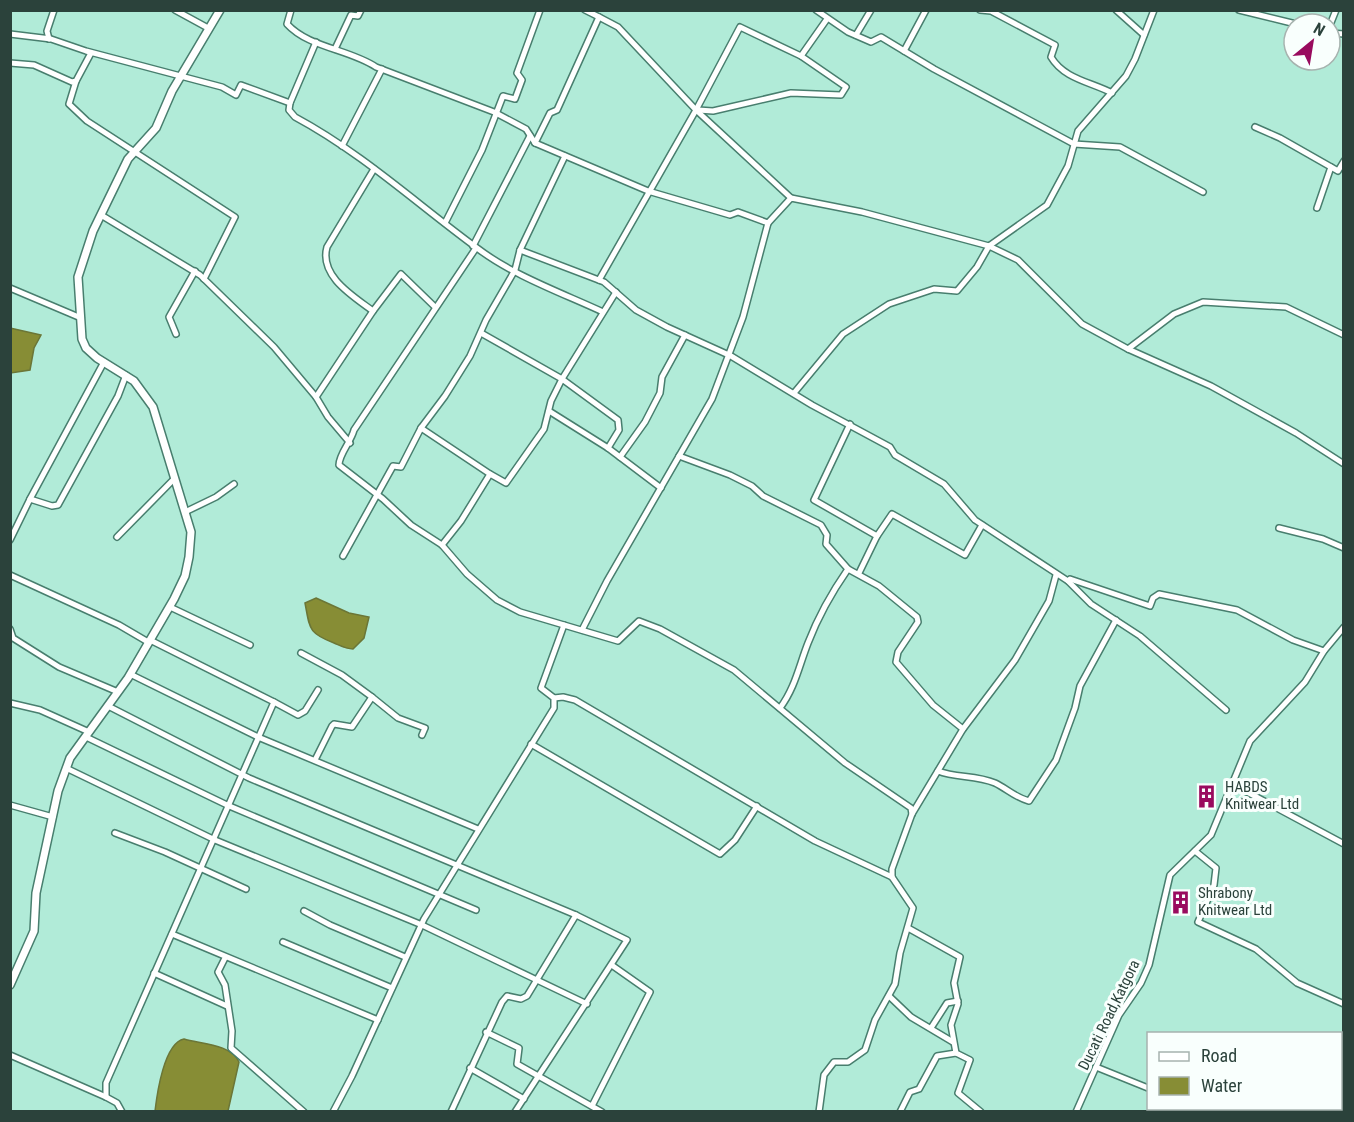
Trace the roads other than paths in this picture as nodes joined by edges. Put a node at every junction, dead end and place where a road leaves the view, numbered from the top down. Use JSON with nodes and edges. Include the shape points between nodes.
{"nodes":[{"id":1,"x":54,"y":10,"type":"edge"},
{"id":2,"x":175,"y":10,"type":"edge"},
{"id":3,"x":220,"y":10,"type":"edge"},
{"id":4,"x":291,"y":10,"type":"edge"},
{"id":5,"x":361,"y":10,"type":"edge"},
{"id":6,"x":540,"y":10,"type":"edge"},
{"id":7,"x":585,"y":10,"type":"edge"},
{"id":8,"x":816,"y":10,"type":"edge"},
{"id":9,"x":871,"y":10,"type":"edge"},
{"id":10,"x":926,"y":10,"type":"edge"},
{"id":11,"x":980,"y":10,"type":"edge"},
{"id":12,"x":1116,"y":10,"type":"edge"},
{"id":13,"x":1154,"y":10,"type":"edge"},
{"id":14,"x":1239,"y":10,"type":"edge"},
{"id":15,"x":599,"y":17,"type":"junction"},
{"id":16,"x":827,"y":19,"type":"junction"},
{"id":17,"x":1282,"y":21,"type":"edge"},
{"id":18,"x":208,"y":28,"type":"junction"},
{"id":19,"x":10,"y":34,"type":"edge"},
{"id":20,"x":856,"y":35,"type":"junction"},
{"id":21,"x":1144,"y":35,"type":"junction"},
{"id":22,"x":49,"y":39,"type":"junction"},
{"id":23,"x":316,"y":42,"type":"junction"},
{"id":24,"x":335,"y":49,"type":"junction"},
{"id":25,"x":904,"y":51,"type":"junction"},
{"id":26,"x":91,"y":52,"type":"junction"},
{"id":27,"x":801,"y":56,"type":"junction"},
{"id":28,"x":10,"y":63,"type":"edge"},
{"id":29,"x":382,"y":69,"type":"junction"},
{"id":30,"x":182,"y":75,"type":"junction"},
{"id":31,"x":76,"y":81,"type":"junction"},
{"id":32,"x":1112,"y":93,"type":"junction"},
{"id":33,"x":290,"y":103,"type":"junction"},
{"id":34,"x":696,"y":110,"type":"junction"},
{"id":35,"x":494,"y":112,"type":"junction"},
{"id":36,"x":1255,"y":127,"type":"dead end"},
{"id":37,"x":530,"y":136,"type":"junction"},
{"id":38,"x":535,"y":143,"type":"junction"},
{"id":39,"x":1074,"y":144,"type":"junction"},
{"id":40,"x":342,"y":147,"type":"junction"},
{"id":41,"x":133,"y":152,"type":"junction"},
{"id":42,"x":565,"y":156,"type":"junction"},
{"id":43,"x":1344,"y":161,"type":"edge"},
{"id":44,"x":1331,"y":167,"type":"junction"},
{"id":45,"x":374,"y":169,"type":"junction"},
{"id":46,"x":648,"y":191,"type":"junction"},
{"id":47,"x":1203,"y":192,"type":"dead end"},
{"id":48,"x":791,"y":198,"type":"junction"},
{"id":49,"x":1317,"y":208,"type":"dead end"},
{"id":50,"x":101,"y":215,"type":"junction"},
{"id":51,"x":445,"y":223,"type":"junction"},
{"id":52,"x":768,"y":223,"type":"junction"},
{"id":53,"x":989,"y":246,"type":"junction"},
{"id":54,"x":475,"y":247,"type":"junction"},
{"id":55,"x":520,"y":250,"type":"junction"},
{"id":56,"x":515,"y":270,"type":"junction"},
{"id":57,"x":195,"y":272,"type":"junction"},
{"id":58,"x":204,"y":279,"type":"junction"},
{"id":59,"x":599,"y":280,"type":"junction"},
{"id":60,"x":10,"y":288,"type":"edge"},
{"id":61,"x":616,"y":292,"type":"junction"},
{"id":62,"x":435,"y":307,"type":"junction"},
{"id":63,"x":373,"y":311,"type":"junction"},
{"id":64,"x":603,"y":312,"type":"junction"},
{"id":65,"x":81,"y":318,"type":"junction"},
{"id":66,"x":481,"y":333,"type":"junction"},
{"id":67,"x":177,"y":334,"type":"dead end"},
{"id":68,"x":685,"y":335,"type":"junction"},
{"id":69,"x":1344,"y":335,"type":"edge"},
{"id":70,"x":1128,"y":349,"type":"junction"},
{"id":71,"x":731,"y":356,"type":"junction"},
{"id":72,"x":104,"y":362,"type":"junction"},
{"id":73,"x":126,"y":375,"type":"junction"},
{"id":74,"x":562,"y":379,"type":"junction"},
{"id":75,"x":794,"y":393,"type":"junction"},
{"id":76,"x":316,"y":397,"type":"junction"},
{"id":77,"x":549,"y":411,"type":"junction"},
{"id":78,"x":850,"y":424,"type":"junction"},
{"id":79,"x":421,"y":428,"type":"junction"},
{"id":80,"x":350,"y":443,"type":"junction"},
{"id":81,"x":608,"y":448,"type":"junction"},
{"id":82,"x":679,"y":456,"type":"junction"},
{"id":83,"x":620,"y":457,"type":"junction"},
{"id":84,"x":1344,"y":464,"type":"edge"},
{"id":85,"x":490,"y":474,"type":"junction"},
{"id":86,"x":175,"y":478,"type":"junction"},
{"id":87,"x":234,"y":484,"type":"dead end"},
{"id":88,"x":661,"y":488,"type":"junction"},
{"id":89,"x":375,"y":493,"type":"junction"},
{"id":90,"x":30,"y":499,"type":"junction"},
{"id":91,"x":185,"y":512,"type":"junction"},
{"id":92,"x":982,"y":525,"type":"junction"},
{"id":93,"x":1279,"y":528,"type":"dead end"},
{"id":94,"x":877,"y":536,"type":"junction"},
{"id":95,"x":117,"y":537,"type":"dead end"},
{"id":96,"x":10,"y":540,"type":"edge"},
{"id":97,"x":442,"y":545,"type":"junction"},
{"id":98,"x":1344,"y":548,"type":"edge"},
{"id":99,"x":343,"y":556,"type":"dead end"},
{"id":100,"x":848,"y":569,"type":"junction"},
{"id":101,"x":859,"y":573,"type":"junction"},
{"id":102,"x":10,"y":575,"type":"edge"},
{"id":103,"x":1056,"y":575,"type":"junction"},
{"id":104,"x":1068,"y":581,"type":"junction"},
{"id":105,"x":170,"y":607,"type":"junction"},
{"id":106,"x":1116,"y":620,"type":"junction"},
{"id":107,"x":564,"y":625,"type":"junction"},
{"id":108,"x":1344,"y":627,"type":"edge"},
{"id":109,"x":10,"y":629,"type":"edge"},
{"id":110,"x":582,"y":630,"type":"junction"},
{"id":111,"x":149,"y":641,"type":"junction"},
{"id":112,"x":250,"y":645,"type":"dead end"},
{"id":113,"x":1324,"y":651,"type":"junction"},
{"id":114,"x":301,"y":652,"type":"dead end"},
{"id":115,"x":130,"y":674,"type":"junction"},
{"id":116,"x":318,"y":690,"type":"dead end"},
{"id":117,"x":118,"y":692,"type":"junction"},
{"id":118,"x":372,"y":697,"type":"junction"},
{"id":119,"x":554,"y":699,"type":"junction"},
{"id":120,"x":274,"y":702,"type":"junction"},
{"id":121,"x":10,"y":704,"type":"edge"},
{"id":122,"x":108,"y":706,"type":"junction"},
{"id":123,"x":780,"y":708,"type":"junction"},
{"id":124,"x":1226,"y":710,"type":"dead end"},
{"id":125,"x":963,"y":729,"type":"junction"},
{"id":126,"x":88,"y":735,"type":"junction"},
{"id":127,"x":422,"y":735,"type":"dead end"},
{"id":128,"x":258,"y":737,"type":"junction"},
{"id":129,"x":531,"y":744,"type":"junction"},
{"id":130,"x":315,"y":760,"type":"junction"},
{"id":131,"x":66,"y":768,"type":"junction"},
{"id":132,"x":938,"y":771,"type":"junction"},
{"id":133,"x":242,"y":775,"type":"junction"},
{"id":134,"x":1234,"y":785,"type":"junction"},
{"id":135,"x":10,"y":805,"type":"edge"},
{"id":136,"x":227,"y":805,"type":"junction"},
{"id":137,"x":757,"y":806,"type":"junction"},
{"id":138,"x":912,"y":814,"type":"junction"},
{"id":139,"x":53,"y":817,"type":"junction"},
{"id":140,"x":478,"y":829,"type":"junction"},
{"id":141,"x":115,"y":833,"type":"dead end"},
{"id":142,"x":215,"y":840,"type":"junction"},
{"id":143,"x":1344,"y":844,"type":"edge"},
{"id":144,"x":1195,"y":850,"type":"junction"},
{"id":145,"x":457,"y":864,"type":"junction"},
{"id":146,"x":202,"y":868,"type":"junction"},
{"id":147,"x":892,"y":878,"type":"junction"},
{"id":148,"x":246,"y":889,"type":"dead end"},
{"id":149,"x":440,"y":893,"type":"junction"},
{"id":150,"x":476,"y":910,"type":"dead end"},
{"id":151,"x":304,"y":911,"type":"dead end"},
{"id":152,"x":576,"y":915,"type":"junction"},
{"id":153,"x":422,"y":925,"type":"junction"},
{"id":154,"x":908,"y":928,"type":"junction"},
{"id":155,"x":172,"y":934,"type":"junction"},
{"id":156,"x":283,"y":942,"type":"dead end"},
{"id":157,"x":405,"y":957,"type":"junction"},
{"id":158,"x":225,"y":958,"type":"junction"},
{"id":159,"x":613,"y":966,"type":"junction"},
{"id":160,"x":154,"y":973,"type":"junction"},
{"id":161,"x":538,"y":979,"type":"junction"},
{"id":162,"x":10,"y":985,"type":"edge"},
{"id":163,"x":392,"y":988,"type":"junction"},
{"id":164,"x":889,"y":996,"type":"junction"},
{"id":165,"x":958,"y":1001,"type":"junction"},
{"id":166,"x":587,"y":1004,"type":"junction"},
{"id":167,"x":1344,"y":1004,"type":"edge"},
{"id":168,"x":226,"y":1006,"type":"junction"},
{"id":169,"x":378,"y":1020,"type":"junction"},
{"id":170,"x":931,"y":1028,"type":"junction"},
{"id":171,"x":486,"y":1032,"type":"junction"},
{"id":172,"x":953,"y":1042,"type":"junction"},
{"id":173,"x":956,"y":1053,"type":"junction"},
{"id":174,"x":10,"y":1055,"type":"edge"},
{"id":175,"x":1096,"y":1067,"type":"junction"},
{"id":176,"x":470,"y":1068,"type":"junction"},
{"id":177,"x":539,"y":1077,"type":"junction"},
{"id":178,"x":1147,"y":1087,"type":"edge"},
{"id":179,"x":106,"y":1097,"type":"junction"},
{"id":180,"x":524,"y":1099,"type":"junction"},
{"id":181,"x":592,"y":1106,"type":"junction"},
{"id":182,"x":122,"y":1112,"type":"edge"},
{"id":183,"x":304,"y":1112,"type":"edge"},
{"id":184,"x":333,"y":1112,"type":"edge"},
{"id":185,"x":451,"y":1112,"type":"edge"},
{"id":186,"x":515,"y":1112,"type":"edge"},
{"id":187,"x":602,"y":1112,"type":"edge"},
{"id":188,"x":819,"y":1112,"type":"edge"},
{"id":189,"x":900,"y":1112,"type":"edge"},
{"id":190,"x":981,"y":1112,"type":"edge"},
{"id":191,"x":1076,"y":1112,"type":"edge"}],
"edges":[{"from":1,"to":22,"type":"street","via":[[47,31]]},
{"from":2,"to":18,"type":"street"},
{"from":3,"to":18,"type":"street"},
{"from":4,"to":23,"type":"street","via":[[287,24]]},
{"from":5,"to":24,"type":"street","via":[[358,16],[351,15]]},
{"from":6,"to":35,"type":"street","via":[[517,73],[522,80],[515,99],[503,96]]},
{"from":7,"to":15,"type":"street"},
{"from":8,"to":16,"type":"street"},
{"from":9,"to":20,"type":"street"},
{"from":10,"to":25,"type":"street"},
{"from":11,"to":32,"type":"street","via":[[991,11],[1055,45],[1051,57],[1055,64]]},
{"from":12,"to":21,"type":"street"},
{"from":13,"to":21,"type":"street"},
{"from":14,"to":17,"type":"street"},
{"from":15,"to":34,"type":"street","via":[[618,27]]},
{"from":15,"to":38,"type":"street","via":[[557,110],[550,112]]},
{"from":16,"to":20,"type":"street"},
{"from":16,"to":27,"type":"street"},
{"from":18,"to":30,"type":"street"},
{"from":19,"to":22,"type":"street"},
{"from":20,"to":25,"type":"street","via":[[871,42],[881,37]]},
{"from":21,"to":32,"type":"street","via":[[1135,59]]},
{"from":22,"to":26,"type":"street"},
{"from":23,"to":24,"type":"street"},
{"from":23,"to":33,"type":"street"},
{"from":24,"to":29,"type":"street"},
{"from":25,"to":39,"type":"street"},
{"from":26,"to":30,"type":"street"},
{"from":26,"to":31,"type":"street"},
{"from":27,"to":34,"type":"street","via":[[740,27]]},
{"from":27,"to":34,"type":"street","via":[[846,87],[841,95],[791,93],[713,111]]},
{"from":28,"to":31,"type":"street","via":[[34,65]]},
{"from":29,"to":35,"type":"street"},
{"from":29,"to":40,"type":"street"},
{"from":30,"to":33,"type":"street","via":[[236,95],[241,85]]},
{"from":30,"to":41,"type":"street","via":[[156,128]]},
{"from":31,"to":41,"type":"street","via":[[69,104]]},
{"from":32,"to":39,"type":"street","via":[[1085,122]]},
{"from":33,"to":40,"type":"street","via":[[289,110],[295,117]]},
{"from":34,"to":46,"type":"street"},
{"from":34,"to":48,"type":"street"},
{"from":35,"to":37,"type":"street","via":[[526,129]]},
{"from":35,"to":51,"type":"street","via":[[482,150]]},
{"from":36,"to":44,"type":"street"},
{"from":37,"to":38,"type":"street"},
{"from":37,"to":54,"type":"street"},
{"from":38,"to":42,"type":"street"},
{"from":39,"to":47,"type":"street","via":[[1120,147]]},
{"from":39,"to":53,"type":"street","via":[[1068,166],[1047,205]]},
{"from":40,"to":45,"type":"street"},
{"from":41,"to":50,"type":"street"},
{"from":41,"to":58,"type":"street","via":[[235,217]]},
{"from":42,"to":46,"type":"street"},
{"from":42,"to":55,"type":"street"},
{"from":43,"to":44,"type":"street","via":[[1338,171]]},
{"from":44,"to":49,"type":"street"},
{"from":45,"to":51,"type":"street"},
{"from":45,"to":63,"type":"street","via":[[327,247],[326,261],[340,284]]},
{"from":46,"to":52,"type":"street"},
{"from":46,"to":59,"type":"street"},
{"from":48,"to":52,"type":"street"},
{"from":48,"to":53,"type":"street","via":[[862,212]]},
{"from":50,"to":57,"type":"street"},
{"from":50,"to":65,"type":"street","via":[[78,277]]},
{"from":51,"to":54,"type":"street"},
{"from":52,"to":71,"type":"street"},
{"from":53,"to":70,"type":"street","via":[[1017,260],[1082,324]]},
{"from":53,"to":75,"type":"street","via":[[957,291],[934,288],[889,304],[843,334]]},
{"from":54,"to":56,"type":"street"},
{"from":54,"to":62,"type":"street"},
{"from":55,"to":56,"type":"street"},
{"from":55,"to":59,"type":"street"},
{"from":56,"to":64,"type":"street"},
{"from":56,"to":66,"type":"street"},
{"from":57,"to":58,"type":"street"},
{"from":57,"to":67,"type":"street","via":[[169,317]]},
{"from":58,"to":76,"type":"street","via":[[274,347]]},
{"from":59,"to":61,"type":"street"},
{"from":60,"to":65,"type":"street"},
{"from":61,"to":64,"type":"street"},
{"from":61,"to":68,"type":"street","via":[[636,310]]},
{"from":62,"to":63,"type":"street","via":[[401,274]]},
{"from":62,"to":80,"type":"street","via":[[354,430]]},
{"from":63,"to":76,"type":"street"},
{"from":64,"to":74,"type":"street"},
{"from":65,"to":72,"type":"street","via":[[86,348]]},
{"from":66,"to":74,"type":"street"},
{"from":66,"to":79,"type":"street","via":[[446,396]]},
{"from":68,"to":71,"type":"street"},
{"from":68,"to":83,"type":"street","via":[[662,377],[660,393],[645,422]]},
{"from":69,"to":70,"type":"street","via":[[1286,307],[1203,302],[1174,314]]},
{"from":70,"to":84,"type":"street","via":[[1211,386]]},
{"from":71,"to":75,"type":"street"},
{"from":71,"to":82,"type":"street"},
{"from":72,"to":73,"type":"street"},
{"from":72,"to":90,"type":"street"},
{"from":73,"to":86,"type":"street","via":[[153,407]]},
{"from":73,"to":90,"type":"street","via":[[58,505]]},
{"from":74,"to":77,"type":"street"},
{"from":74,"to":81,"type":"street","via":[[618,420],[619,430]]},
{"from":75,"to":78,"type":"street"},
{"from":76,"to":80,"type":"street"},
{"from":77,"to":81,"type":"street"},
{"from":77,"to":85,"type":"street","via":[[544,429],[507,483]]},
{"from":78,"to":92,"type":"street","via":[[890,447],[895,456],[932,475]]},
{"from":78,"to":94,"type":"street","via":[[814,500]]},
{"from":79,"to":85,"type":"street"},
{"from":79,"to":89,"type":"street","via":[[401,467],[393,466]]},
{"from":80,"to":89,"type":"street","via":[[338,460],[339,465]]},
{"from":81,"to":83,"type":"street"},
{"from":82,"to":88,"type":"street"},
{"from":82,"to":100,"type":"street","via":[[730,475],[821,525],[827,535],[826,544]]},
{"from":83,"to":88,"type":"street"},
{"from":85,"to":97,"type":"street"},
{"from":86,"to":91,"type":"street"},
{"from":86,"to":95,"type":"street"},
{"from":87,"to":91,"type":"street"},
{"from":88,"to":110,"type":"street"},
{"from":89,"to":97,"type":"street","via":[[411,525]]},
{"from":89,"to":99,"type":"street"},
{"from":90,"to":96,"type":"street"},
{"from":91,"to":105,"type":"street","via":[[191,532],[189,556],[185,576]]},
{"from":92,"to":94,"type":"street","via":[[965,555],[892,514]]},
{"from":92,"to":103,"type":"street"},
{"from":93,"to":98,"type":"street"},
{"from":94,"to":101,"type":"street"},
{"from":97,"to":107,"type":"street","via":[[497,600],[520,612]]},
{"from":100,"to":101,"type":"street"},
{"from":100,"to":123,"type":"street","via":[[834,589],[808,644],[797,680]]},
{"from":101,"to":125,"type":"street","via":[[917,617],[918,622],[898,652],[896,662],[933,705]]},
{"from":102,"to":111,"type":"street"},
{"from":103,"to":104,"type":"street"},
{"from":103,"to":125,"type":"street","via":[[1049,601],[1015,660]]},
{"from":104,"to":106,"type":"street","via":[[1091,604]]},
{"from":104,"to":113,"type":"street","via":[[1150,606],[1159,594],[1237,610],[1293,640]]},
{"from":105,"to":111,"type":"street"},
{"from":105,"to":112,"type":"street"},
{"from":106,"to":124,"type":"street"},
{"from":106,"to":132,"type":"street","via":[[1080,686],[1056,760],[1029,801],[987,781]]},
{"from":107,"to":110,"type":"street"},
{"from":107,"to":119,"type":"street","via":[[541,688]]},
{"from":108,"to":113,"type":"street","name":"Ducati Road,Katgora"},
{"from":109,"to":117,"type":"street","via":[[13,638],[36,654]]},
{"from":110,"to":123,"type":"street","via":[[618,640],[639,621],[647,624],[735,670]]},
{"from":111,"to":115,"type":"street"},
{"from":111,"to":120,"type":"street"},
{"from":113,"to":134,"type":"street","name":"Ducati Road,Katgora","via":[[1305,682],[1250,741]]},
{"from":114,"to":118,"type":"street"},
{"from":115,"to":117,"type":"street"},
{"from":115,"to":128,"type":"street"},
{"from":116,"to":120,"type":"street","via":[[298,715]]},
{"from":117,"to":122,"type":"street"},
{"from":118,"to":127,"type":"street","via":[[398,718],[425,728]]},
{"from":118,"to":130,"type":"street","via":[[352,727],[332,726]]},
{"from":119,"to":129,"type":"street","via":[[554,708]]},
{"from":119,"to":137,"type":"street","via":[[575,700]]},
{"from":120,"to":128,"type":"street"},
{"from":121,"to":126,"type":"street","via":[[40,710]]},
{"from":122,"to":126,"type":"street"},
{"from":122,"to":133,"type":"street"},
{"from":123,"to":138,"type":"street","via":[[845,763],[911,808]]},
{"from":125,"to":132,"type":"street"},
{"from":126,"to":131,"type":"street"},
{"from":126,"to":136,"type":"street"},
{"from":128,"to":130,"type":"street"},
{"from":128,"to":133,"type":"street"},
{"from":129,"to":137,"type":"street","via":[[720,854],[735,840]]},
{"from":129,"to":140,"type":"street"},
{"from":130,"to":140,"type":"street"},
{"from":131,"to":139,"type":"street"},
{"from":131,"to":142,"type":"street"},
{"from":132,"to":138,"type":"street"},
{"from":133,"to":136,"type":"street"},
{"from":133,"to":145,"type":"street"},
{"from":134,"to":143,"type":"street"},
{"from":134,"to":144,"type":"street","name":"Ducati Road,Katgora","via":[[1211,835]]},
{"from":135,"to":139,"type":"street"},
{"from":136,"to":142,"type":"street"},
{"from":136,"to":149,"type":"street"},
{"from":137,"to":147,"type":"street","via":[[815,841]]},
{"from":138,"to":147,"type":"street"},
{"from":139,"to":162,"type":"street","via":[[36,893],[34,931]]},
{"from":140,"to":145,"type":"street"},
{"from":141,"to":146,"type":"street"},
{"from":142,"to":146,"type":"street"},
{"from":142,"to":153,"type":"street"},
{"from":144,"to":167,"type":"street","via":[[1216,868],[1214,885],[1198,922],[1256,950],[1297,983]]},
{"from":144,"to":175,"type":"street","name":"Ducati Road,Katgora","via":[[1170,875],[1149,965],[1119,1016]]},
{"from":145,"to":149,"type":"street"},
{"from":145,"to":152,"type":"street"},
{"from":146,"to":148,"type":"street"},
{"from":146,"to":155,"type":"street"},
{"from":147,"to":154,"type":"street","via":[[913,908]]},
{"from":149,"to":150,"type":"street"},
{"from":149,"to":153,"type":"street"},
{"from":151,"to":157,"type":"street"},
{"from":152,"to":159,"type":"street","via":[[627,940]]},
{"from":152,"to":161,"type":"street"},
{"from":153,"to":157,"type":"street"},
{"from":153,"to":161,"type":"street"},
{"from":154,"to":164,"type":"street"},
{"from":154,"to":165,"type":"street","via":[[960,957],[954,983]]},
{"from":155,"to":158,"type":"street"},
{"from":155,"to":160,"type":"street"},
{"from":156,"to":163,"type":"street"},
{"from":157,"to":163,"type":"street"},
{"from":158,"to":168,"type":"street","via":[[218,972],[225,985]]},
{"from":158,"to":169,"type":"street"},
{"from":159,"to":166,"type":"street"},
{"from":159,"to":181,"type":"street","via":[[650,992]]},
{"from":160,"to":168,"type":"street"},
{"from":160,"to":179,"type":"street","via":[[106,1083]]},
{"from":161,"to":166,"type":"street"},
{"from":161,"to":171,"type":"street","via":[[525,999],[511,995],[504,998]]},
{"from":163,"to":169,"type":"street"},
{"from":164,"to":170,"type":"street","via":[[911,1017]]},
{"from":164,"to":188,"type":"street","via":[[863,1053],[848,1062],[834,1062],[828,1068],[820,1089]]},
{"from":165,"to":170,"type":"street","via":[[947,1003]]},
{"from":165,"to":172,"type":"street","via":[[951,1025]]},
{"from":166,"to":177,"type":"street"},
{"from":168,"to":183,"type":"street","via":[[232,1031],[231,1048]]},
{"from":169,"to":184,"type":"street"},
{"from":170,"to":172,"type":"street"},
{"from":171,"to":176,"type":"street"},
{"from":171,"to":177,"type":"street","via":[[519,1048],[516,1064]]},
{"from":172,"to":173,"type":"street"},
{"from":173,"to":189,"type":"street","via":[[937,1056],[919,1089],[910,1092]]},
{"from":173,"to":190,"type":"street","via":[[970,1060],[958,1093]]},
{"from":174,"to":179,"type":"street"},
{"from":175,"to":178,"type":"street"},
{"from":175,"to":191,"type":"street","name":"Ducati Road,Katgora"},
{"from":176,"to":180,"type":"street"},
{"from":176,"to":185,"type":"street"},
{"from":177,"to":180,"type":"street"},
{"from":177,"to":181,"type":"street"},
{"from":179,"to":182,"type":"street"},
{"from":180,"to":186,"type":"street"},
{"from":181,"to":187,"type":"street"}]}
